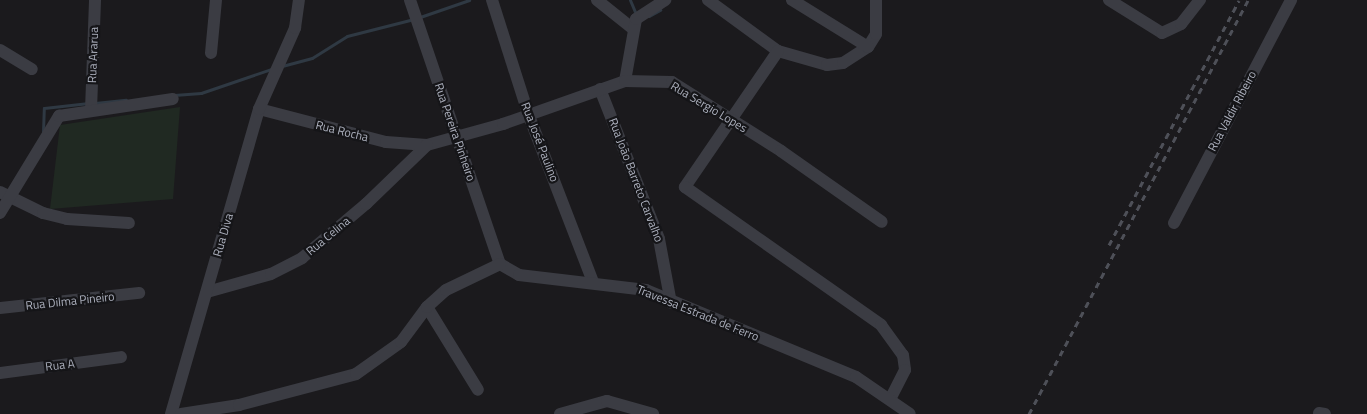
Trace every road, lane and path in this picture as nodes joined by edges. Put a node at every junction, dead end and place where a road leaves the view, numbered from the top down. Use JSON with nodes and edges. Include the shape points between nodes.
{"nodes":[{"id":1,"x":95,"y":0,"type":"edge"},
{"id":2,"x":216,"y":0,"type":"edge"},
{"id":3,"x":300,"y":0,"type":"edge"},
{"id":4,"x":492,"y":0,"type":"edge"},
{"id":5,"x":597,"y":0,"type":"edge"},
{"id":6,"x":665,"y":0,"type":"edge"},
{"id":7,"x":708,"y":0,"type":"edge"},
{"id":8,"x":792,"y":0,"type":"edge"},
{"id":9,"x":876,"y":0,"type":"edge"},
{"id":10,"x":1109,"y":0,"type":"edge"},
{"id":11,"x":1200,"y":0,"type":"edge"},
{"id":12,"x":1291,"y":0,"type":"edge"},
{"id":13,"x":411,"y":5,"type":"edge"},
{"id":14,"x":632,"y":28,"type":"junction"},
{"id":15,"x":868,"y":47,"type":"junction"},
{"id":16,"x":0,"y":50,"type":"edge"},
{"id":17,"x":778,"y":50,"type":"junction"},
{"id":18,"x":211,"y":53,"type":"dead end"},
{"id":19,"x":32,"y":69,"type":"dead end"},
{"id":20,"x":624,"y":81,"type":"junction"},
{"id":21,"x":600,"y":88,"type":"junction"},
{"id":22,"x":173,"y":99,"type":"dead end"},
{"id":23,"x":259,"y":109,"type":"junction"},
{"id":24,"x":91,"y":110,"type":"junction"},
{"id":25,"x":529,"y":116,"type":"junction"},
{"id":26,"x":729,"y":118,"type":"junction"},
{"id":27,"x":457,"y":138,"type":"junction"},
{"id":28,"x":427,"y":145,"type":"junction"},
{"id":29,"x":5,"y":195,"type":"edge"},
{"id":30,"x":0,"y":213,"type":"edge"},
{"id":31,"x":882,"y":222,"type":"dead end"},
{"id":32,"x":129,"y":223,"type":"dead end"},
{"id":33,"x":1174,"y":223,"type":"dead end"},
{"id":34,"x":500,"y":264,"type":"junction"},
{"id":35,"x":593,"y":282,"type":"junction"},
{"id":36,"x":207,"y":292,"type":"junction"},
{"id":37,"x":139,"y":293,"type":"dead end"},
{"id":38,"x":671,"y":304,"type":"junction"},
{"id":39,"x":427,"y":307,"type":"junction"},
{"id":40,"x":0,"y":308,"type":"edge"},
{"id":41,"x":121,"y":357,"type":"dead end"},
{"id":42,"x":0,"y":373,"type":"edge"},
{"id":43,"x":478,"y":390,"type":"dead end"},
{"id":44,"x":891,"y":398,"type":"junction"},
{"id":45,"x":171,"y":414,"type":"edge"},
{"id":46,"x":181,"y":414,"type":"edge"},
{"id":47,"x":560,"y":414,"type":"edge"},
{"id":48,"x":653,"y":414,"type":"edge"},
{"id":49,"x":910,"y":414,"type":"edge"}],
"edges":[{"from":1,"to":24,"type":"street","name":"Rua Ararua"},
{"from":2,"to":18,"type":"street"},
{"from":3,"to":23,"type":"street","name":"Rua Diva","via":[[296,28]]},
{"from":4,"to":25,"type":"street","name":"Rua José Paulino"},
{"from":5,"to":14,"type":"street"},
{"from":6,"to":14,"type":"street","via":[[644,10]]},
{"from":7,"to":17,"type":"street"},
{"from":8,"to":15,"type":"street"},
{"from":9,"to":15,"type":"street","via":[[876,34]]},
{"from":10,"to":11,"type":"street","via":[[1155,31],[1169,32],[1181,24]]},
{"from":12,"to":33,"type":"street","name":"Rua Valdir Ribeiro"},
{"from":13,"to":27,"type":"street","name":"Rua Pereira Pinheiro"},
{"from":14,"to":20,"type":"street"},
{"from":15,"to":17,"type":"street","via":[[843,63],[828,65]]},
{"from":16,"to":19,"type":"street"},
{"from":17,"to":26,"type":"street"},
{"from":20,"to":21,"type":"street","name":"Rua Sergio Lopes"},
{"from":20,"to":26,"type":"street","name":"Rua Sergio Lopes","via":[[672,82]]},
{"from":21,"to":25,"type":"street","name":"Rua Sergio Lopes"},
{"from":21,"to":38,"type":"street","name":"Rua João Barreto Carvalho","via":[[659,239]]},
{"from":22,"to":24,"type":"street"},
{"from":23,"to":28,"type":"street","name":"Rua Rocha","via":[[386,142]]},
{"from":23,"to":36,"type":"street","name":"Rua Diva"},
{"from":24,"to":29,"type":"street","via":[[63,114],[56,119]]},
{"from":25,"to":27,"type":"street","name":"Rua Sergio Lopes"},
{"from":25,"to":35,"type":"street","name":"Rua José Paulino"},
{"from":26,"to":31,"type":"street","name":"Rua Sergio Lopes"},
{"from":26,"to":44,"type":"street","via":[[685,187],[881,325],[903,355],[905,370]]},
{"from":27,"to":28,"type":"street","name":"Rua Sergio Lopes"},
{"from":27,"to":34,"type":"street","name":"Rua Pereira Pinheiro"},
{"from":28,"to":36,"type":"street","name":"Rua Celina","via":[[366,204],[302,258],[271,274]]},
{"from":29,"to":30,"type":"street"},
{"from":29,"to":32,"type":"street","via":[[67,219]]},
{"from":34,"to":35,"type":"street","name":"Travessa Estrada de Ferro","via":[[519,275]]},
{"from":34,"to":39,"type":"street","via":[[446,290]]},
{"from":35,"to":38,"type":"street","name":"Travessa Estrada de Ferro","via":[[646,290]]},
{"from":36,"to":45,"type":"street","name":"Rua Diva"},
{"from":37,"to":40,"type":"street","name":"Rua Dilma Pineiro"},
{"from":38,"to":44,"type":"street","name":"Travessa Estrada de Ferro","via":[[856,377]]},
{"from":39,"to":43,"type":"street"},
{"from":39,"to":46,"type":"street","via":[[401,342],[356,374],[239,405]]},
{"from":41,"to":42,"type":"street","name":"Rua A"},
{"from":44,"to":49,"type":"street","name":"Travessa Estrada de Ferro"},
{"from":47,"to":48,"type":"street","via":[[607,401]]}]}
